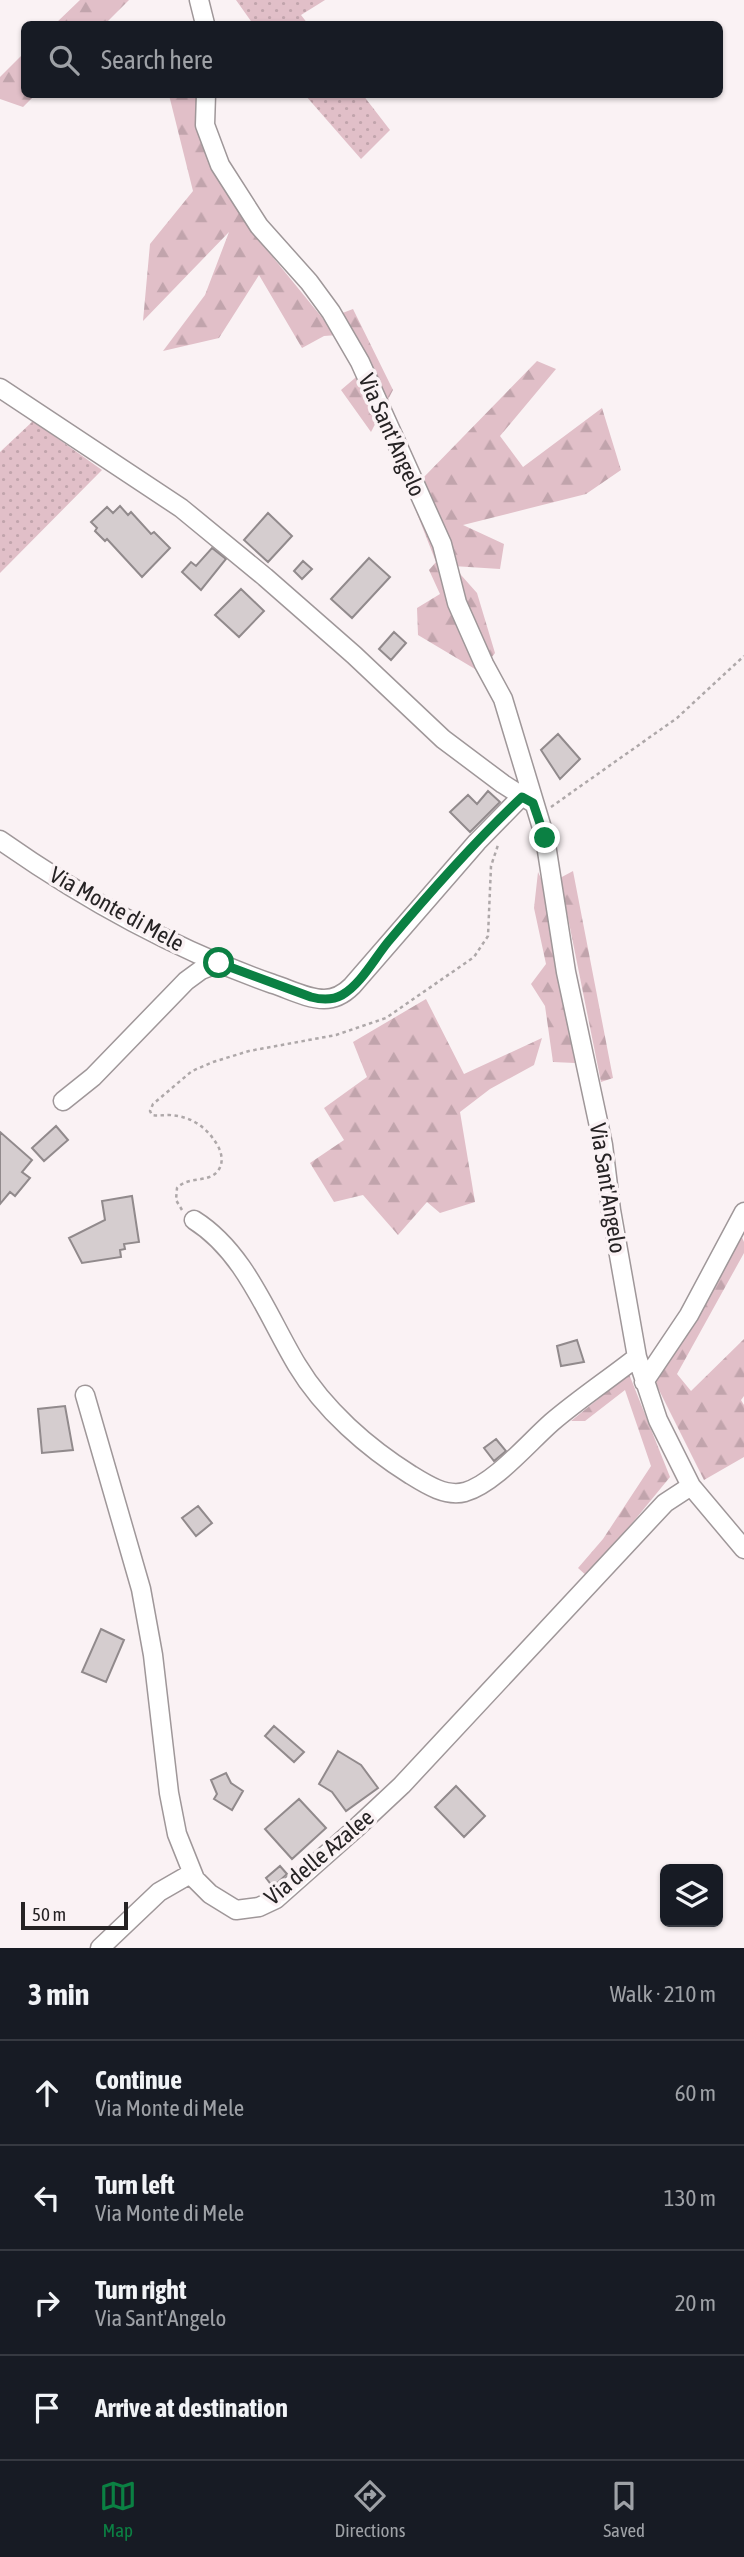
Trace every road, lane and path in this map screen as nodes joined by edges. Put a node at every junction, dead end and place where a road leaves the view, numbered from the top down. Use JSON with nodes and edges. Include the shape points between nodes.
{"nodes":[{"id":1,"x":199,"y":0,"type":"edge"},
{"id":2,"x":204,"y":21,"type":"edge"},
{"id":3,"x":205,"y":98,"type":"edge"},
{"id":4,"x":0,"y":388,"type":"edge"},
{"id":5,"x":527,"y":800,"type":"junction"},
{"id":6,"x":0,"y":840,"type":"edge"},
{"id":7,"x":219,"y":963,"type":"junction"},
{"id":8,"x":386,"y":1018,"type":"dead end"},
{"id":9,"x":63,"y":1101,"type":"dead end"},
{"id":10,"x":744,"y":1212,"type":"edge"},
{"id":11,"x":194,"y":1220,"type":"joint"},
{"id":12,"x":637,"y":1357,"type":"junction"},
{"id":13,"x":644,"y":1382,"type":"junction"},
{"id":14,"x":85,"y":1395,"type":"dead end"},
{"id":15,"x":691,"y":1486,"type":"junction"},
{"id":16,"x":744,"y":1549,"type":"edge"},
{"id":17,"x":192,"y":1873,"type":"junction"},
{"id":18,"x":100,"y":1948,"type":"edge"}],
"edges":[{"from":1,"to":2,"type":"street"},
{"from":3,"to":5,"type":"street","name":"Via Sant'Angelo","via":[[205,125],[220,166],[259,226],[316,292],[359,362],[442,544],[462,614],[503,699]]},
{"from":4,"to":5,"type":"street","via":[[181,508],[275,585],[443,739]]},
{"from":5,"to":7,"type":"street","name":"Via Monte di Mele","via":[[477,842],[342,995],[311,997]]},
{"from":5,"to":12,"type":"street","name":"Via Sant'Angelo","via":[[545,838],[566,972],[603,1145]]},
{"from":6,"to":7,"type":"street","name":"Via Monte di Mele","via":[[110,910]]},
{"from":7,"to":9,"type":"street","via":[[186,981],[93,1077]]},
{"from":8,"to":11,"type":"path","via":[[335,1035],[213,1062],[192,1071],[156,1100],[149,1111],[152,1115],[194,1121],[209,1132],[222,1153],[221,1165],[212,1176],[188,1180],[177,1188],[178,1206]]},
{"from":10,"to":13,"type":"street","via":[[689,1314]]},
{"from":11,"to":12,"type":"street","via":[[231,1251],[298,1367],[348,1427],[384,1457],[437,1490],[457,1493],[482,1483]]},
{"from":12,"to":13,"type":"street","name":"Via Sant'Angelo"},
{"from":13,"to":15,"type":"street","name":"Via Sant'Angelo"},
{"from":14,"to":17,"type":"street","name":"Via delle Azalee","via":[[141,1589],[173,1815]]},
{"from":15,"to":16,"type":"street","name":"Via Sant'Angelo"},
{"from":15,"to":17,"type":"street","name":"Via delle Azalee","via":[[665,1503],[402,1785],[281,1896],[259,1907],[236,1910],[210,1894]]},
{"from":17,"to":18,"type":"street","via":[[159,1892]]}]}
